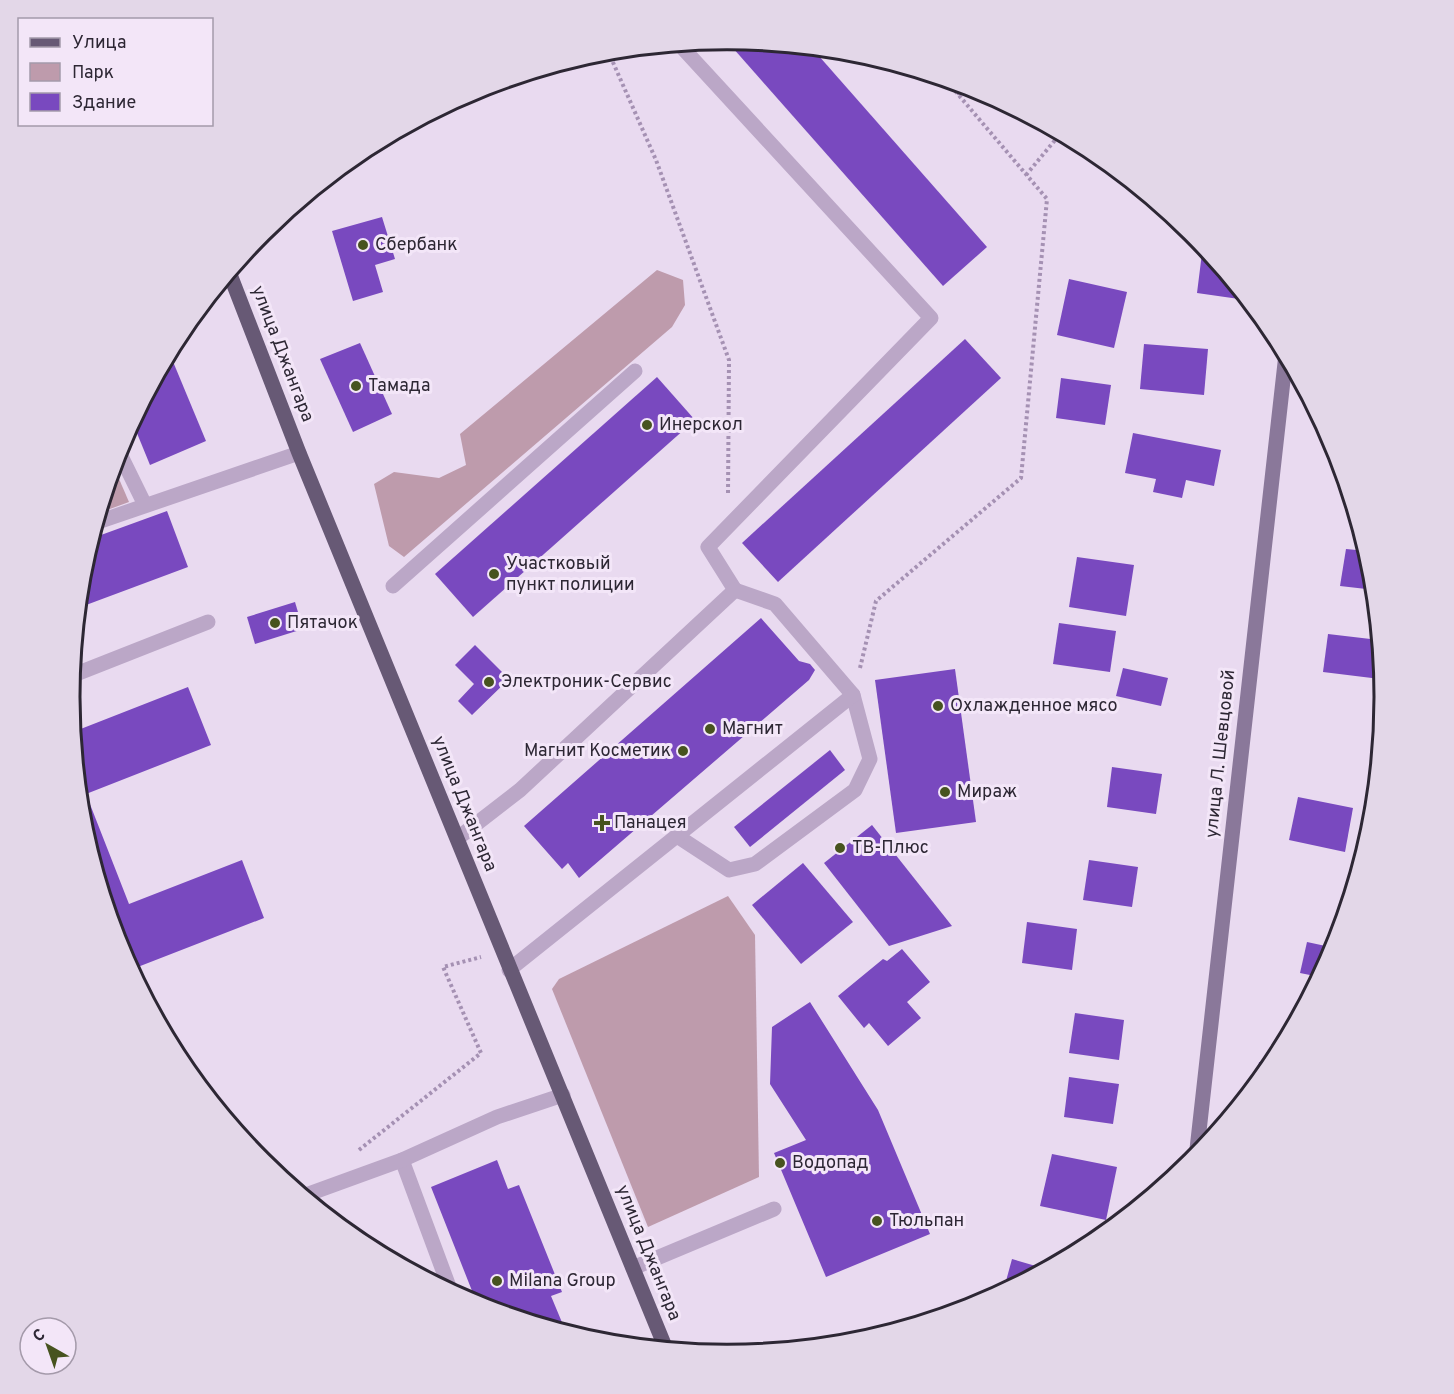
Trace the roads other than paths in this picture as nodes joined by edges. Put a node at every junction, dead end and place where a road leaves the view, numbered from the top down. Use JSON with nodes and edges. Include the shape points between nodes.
{"nodes":[{"id":1,"x":685,"y":51,"type":"edge"},
{"id":2,"x":232,"y":280,"type":"edge"},
{"id":3,"x":1284,"y":368,"type":"edge"},
{"id":4,"x":635,"y":371,"type":"dead end"},
{"id":5,"x":299,"y":453,"type":"junction"},
{"id":6,"x":124,"y":462,"type":"edge"},
{"id":7,"x":145,"y":505,"type":"junction"},
{"id":8,"x":105,"y":519,"type":"edge"},
{"id":9,"x":393,"y":586,"type":"dead end"},
{"id":10,"x":735,"y":590,"type":"junction"},
{"id":11,"x":208,"y":622,"type":"dead end"},
{"id":12,"x":81,"y":672,"type":"edge"},
{"id":13,"x":853,"y":695,"type":"junction"},
{"id":14,"x":677,"y":836,"type":"junction"},
{"id":15,"x":458,"y":838,"type":"junction"},
{"id":16,"x":509,"y":970,"type":"junction"},
{"id":17,"x":563,"y":1095,"type":"junction"},
{"id":18,"x":1198,"y":1141,"type":"edge"},
{"id":19,"x":402,"y":1161,"type":"junction"},
{"id":20,"x":311,"y":1193,"type":"edge"},
{"id":21,"x":774,"y":1209,"type":"dead end"},
{"id":22,"x":633,"y":1268,"type":"junction"},
{"id":23,"x":447,"y":1281,"type":"edge"},
{"id":24,"x":663,"y":1341,"type":"edge"}],
"edges":[{"from":1,"to":10,"type":"street","via":[[931,318],[708,547]]},
{"from":2,"to":5,"type":"main road","name":"улица Джангара"},
{"from":3,"to":18,"type":"street","name":"улица Л. Шевцовой"},
{"from":4,"to":9,"type":"street"},
{"from":5,"to":7,"type":"street"},
{"from":5,"to":15,"type":"main road","name":"улица Джангара"},
{"from":6,"to":7,"type":"street"},
{"from":7,"to":8,"type":"street"},
{"from":10,"to":13,"type":"street","via":[[775,604]]},
{"from":10,"to":15,"type":"street","via":[[520,790]]},
{"from":11,"to":12,"type":"street"},
{"from":13,"to":14,"type":"street"},
{"from":13,"to":14,"type":"street","via":[[870,759],[855,790],[756,864],[729,870]]},
{"from":14,"to":16,"type":"street"},
{"from":15,"to":16,"type":"main road","name":"улица Джангара"},
{"from":16,"to":17,"type":"main road","name":"улица Джангара"},
{"from":17,"to":19,"type":"street","via":[[497,1117]]},
{"from":17,"to":22,"type":"main road","name":"улица Джангара"},
{"from":19,"to":20,"type":"street"},
{"from":19,"to":23,"type":"street"},
{"from":21,"to":22,"type":"street"},
{"from":22,"to":24,"type":"main road","name":"улица Джангара"}]}
